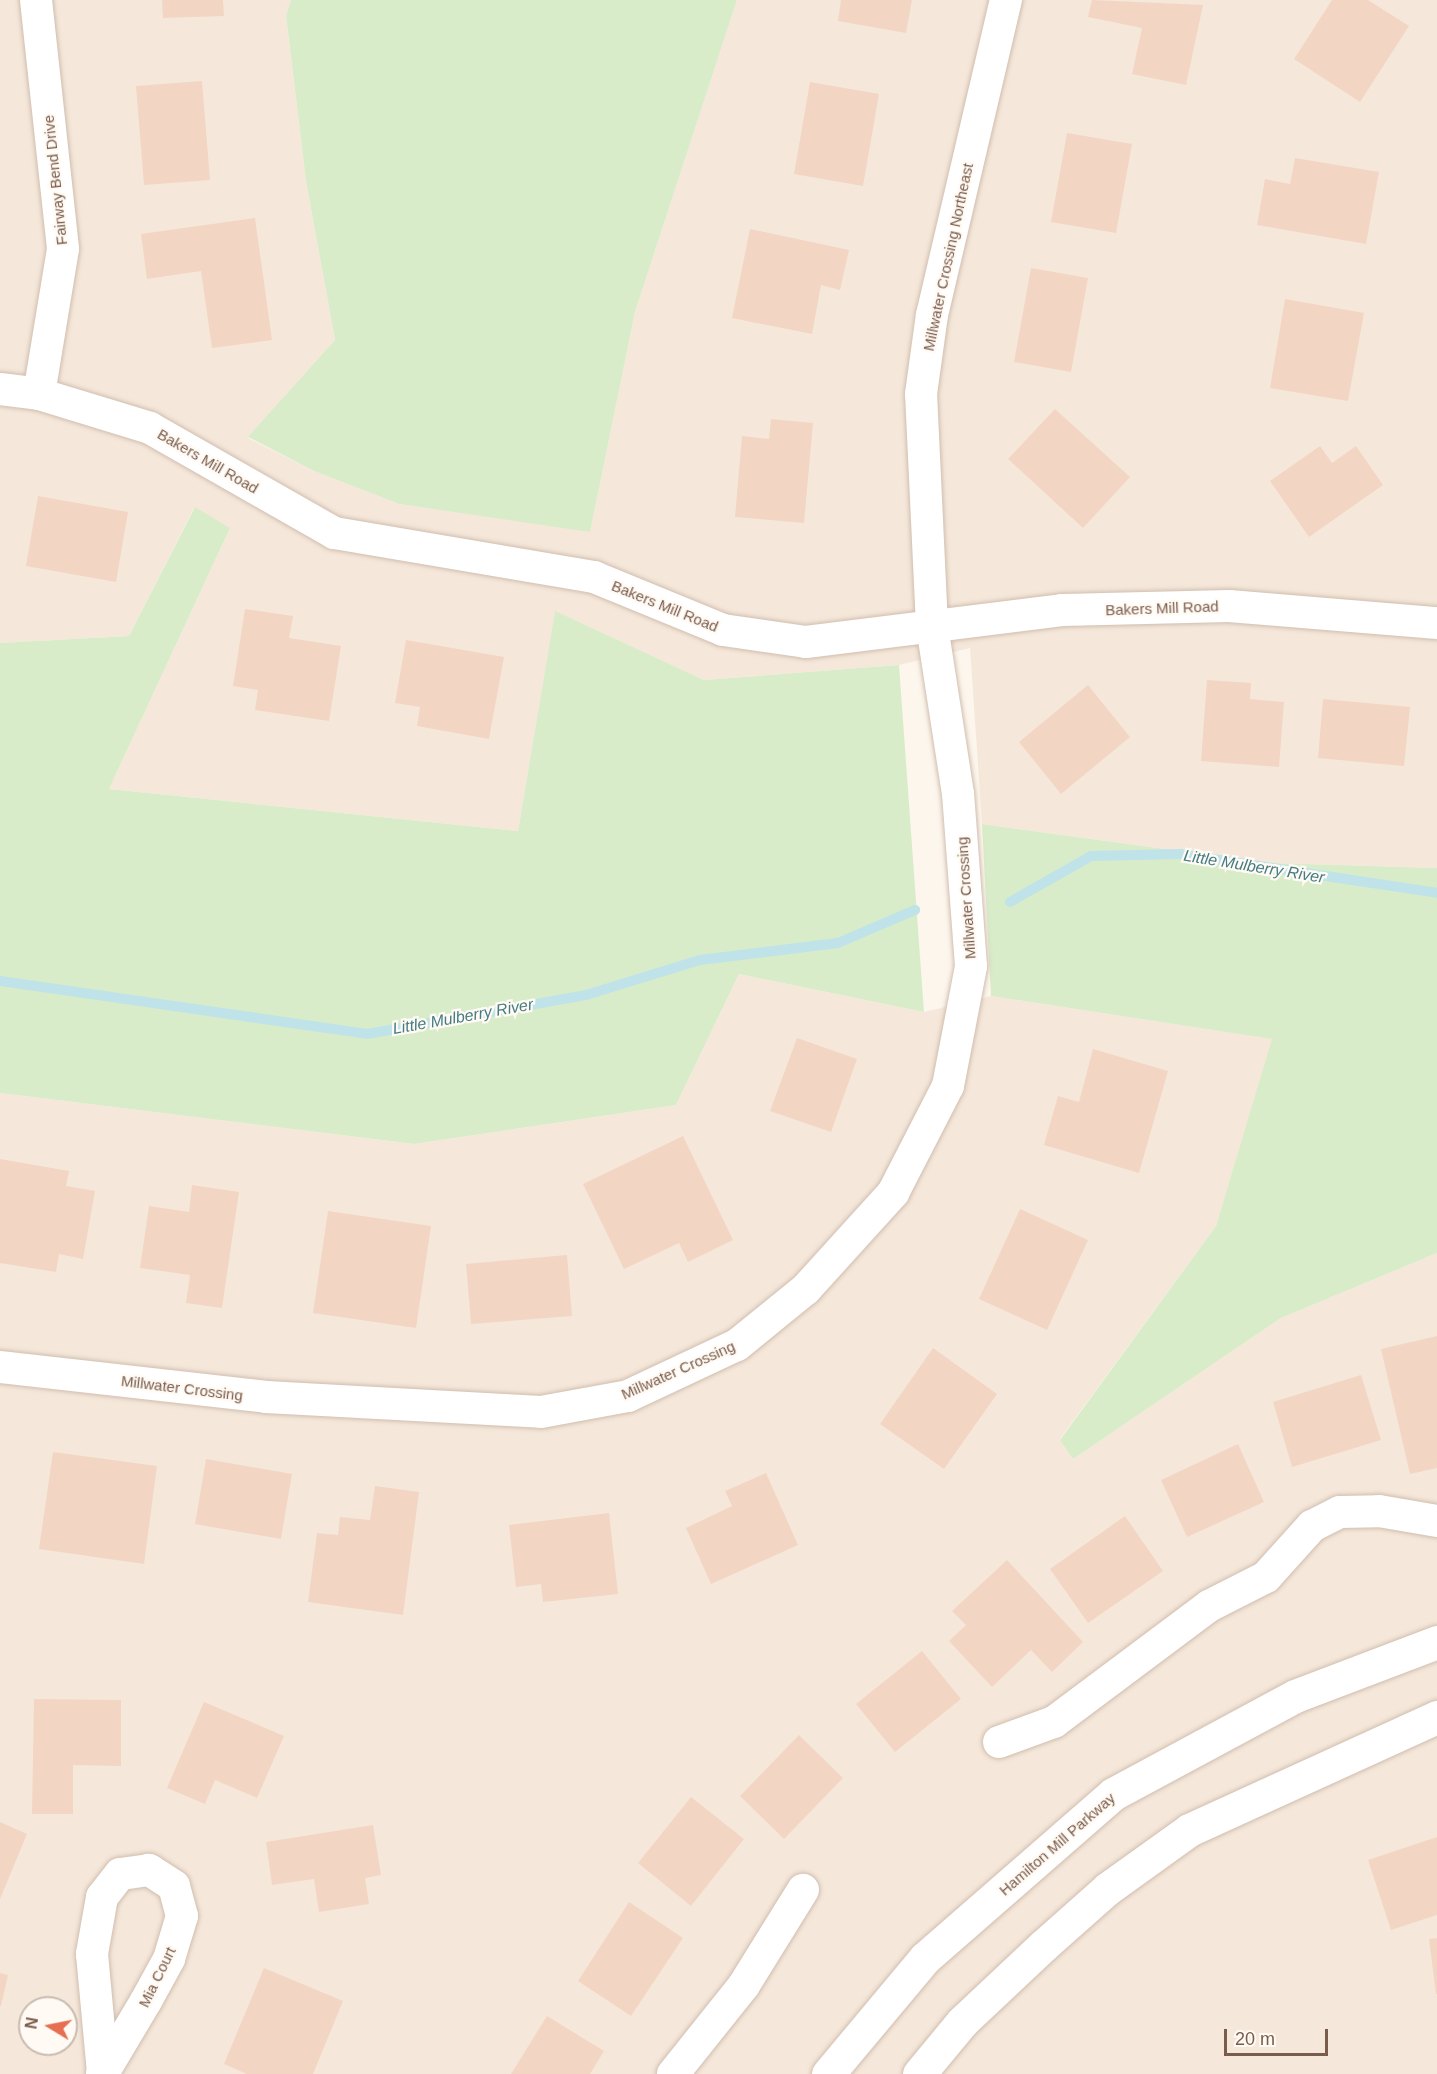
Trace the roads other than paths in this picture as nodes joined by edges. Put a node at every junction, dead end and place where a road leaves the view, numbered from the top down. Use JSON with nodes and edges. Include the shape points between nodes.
{"nodes":[{"id":1,"x":36,"y":0,"type":"edge"},
{"id":2,"x":1006,"y":0,"type":"edge"},
{"id":3,"x":0,"y":388,"type":"edge"},
{"id":4,"x":39,"y":394,"type":"junction"},
{"id":5,"x":1437,"y":623,"type":"edge"},
{"id":6,"x":933,"y":626,"type":"junction"},
{"id":7,"x":0,"y":1367,"type":"edge"},
{"id":8,"x":1437,"y":1521,"type":"edge"},
{"id":9,"x":1437,"y":1642,"type":"edge"},
{"id":10,"x":1437,"y":1717,"type":"edge"},
{"id":11,"x":999,"y":1742,"type":"dead end"},
{"id":12,"x":803,"y":1890,"type":"dead end"},
{"id":13,"x":102,"y":2074,"type":"edge"},
{"id":14,"x":673,"y":2074,"type":"edge"},
{"id":15,"x":828,"y":2074,"type":"edge"},
{"id":16,"x":919,"y":2074,"type":"edge"}],
"edges":[{"from":1,"to":4,"type":"street","name":"Fairway Bend Drive","via":[[63,249]]},
{"from":2,"to":6,"type":"street","name":"Millwater Crossing Northeast","via":[[932,315],[921,394]]},
{"from":3,"to":4,"type":"street","name":"Bakers Mill Road"},
{"from":4,"to":6,"type":"street","name":"Bakers Mill Road","via":[[150,428],[334,533],[594,577],[723,630],[806,642]]},
{"from":5,"to":6,"type":"street","name":"Bakers Mill Road","via":[[1229,606],[1062,610]]},
{"from":6,"to":7,"type":"street","name":"Millwater Crossing","via":[[958,794],[971,966],[948,1086],[893,1193],[806,1289],[737,1345],[628,1396],[541,1412],[266,1397]]},
{"from":8,"to":11,"type":"street","via":[[1379,1511],[1340,1512],[1312,1526],[1266,1577],[1209,1606],[1054,1722]]},
{"from":9,"to":15,"type":"street","name":"Hamilton Mill Parkway","via":[[1295,1696],[1113,1794],[925,1958]]},
{"from":10,"to":16,"type":"street","via":[[1189,1830],[1107,1889],[1044,1945],[962,2022]]},
{"from":12,"to":14,"type":"street","via":[[744,1985]]},
{"from":13,"to":13,"type":"street","name":"Mia Court","via":[[168,1959],[182,1916],[174,1886],[149,1870],[120,1874],[102,1897],[92,1954]]}]}
